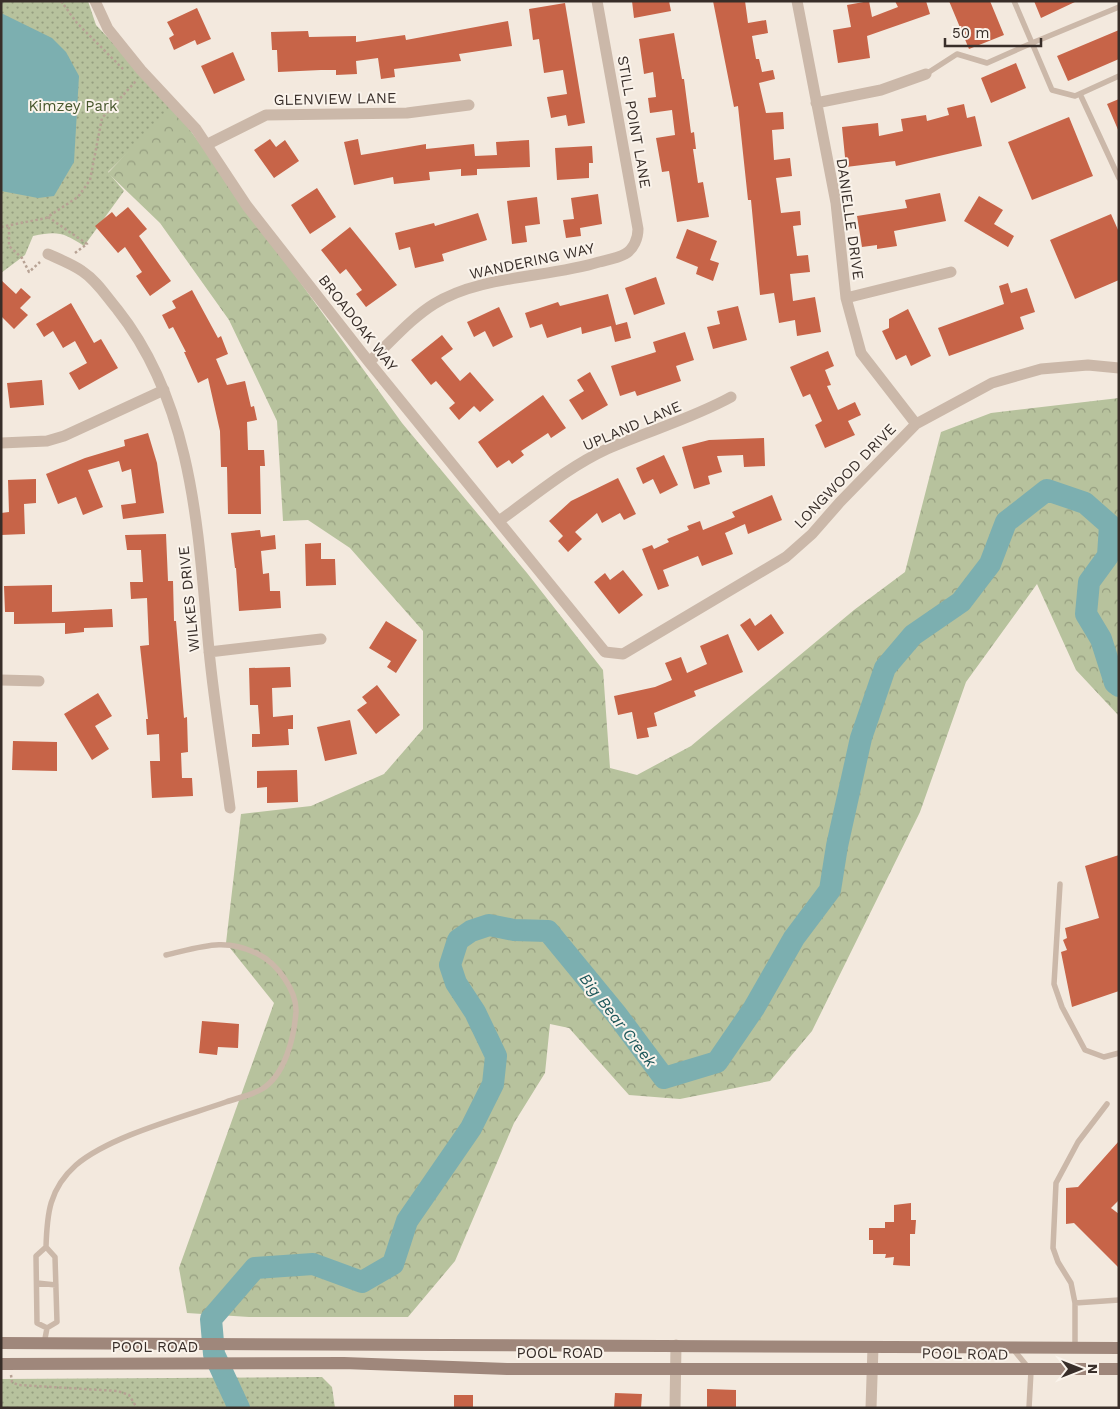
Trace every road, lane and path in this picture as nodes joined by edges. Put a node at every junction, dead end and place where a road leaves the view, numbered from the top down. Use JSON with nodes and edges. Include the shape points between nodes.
{"nodes":[{"id":1,"x":61,"y":1,"type":"edge"},
{"id":2,"x":95,"y":1,"type":"edge"},
{"id":3,"x":597,"y":1,"type":"edge"},
{"id":4,"x":797,"y":1,"type":"edge"},
{"id":5,"x":1014,"y":1,"type":"edge"},
{"id":6,"x":1119,"y":7,"type":"edge"},
{"id":7,"x":1032,"y":44,"type":"junction"},
{"id":8,"x":926,"y":74,"type":"joint"},
{"id":9,"x":1119,"y":76,"type":"edge"},
{"id":10,"x":1080,"y":94,"type":"junction"},
{"id":11,"x":816,"y":102,"type":"junction"},
{"id":12,"x":469,"y":105,"type":"dead end"},
{"id":13,"x":208,"y":144,"type":"junction"},
{"id":14,"x":1119,"y":178,"type":"edge"},
{"id":15,"x":48,"y":217,"type":"junction"},
{"id":16,"x":9,"y":226,"type":"junction"},
{"id":17,"x":1,"y":227,"type":"edge"},
{"id":18,"x":633,"y":246,"type":"joint"},
{"id":19,"x":48,"y":254,"type":"joint"},
{"id":20,"x":64,"y":262,"type":"junction"},
{"id":21,"x":950,"y":272,"type":"dead end"},
{"id":22,"x":846,"y":298,"type":"junction"},
{"id":23,"x":369,"y":362,"type":"junction"},
{"id":24,"x":1119,"y":368,"type":"edge"},
{"id":25,"x":164,"y":390,"type":"junction"},
{"id":26,"x":731,"y":397,"type":"dead end"},
{"id":27,"x":916,"y":424,"type":"junction"},
{"id":28,"x":1,"y":443,"type":"edge"},
{"id":29,"x":499,"y":521,"type":"junction"},
{"id":30,"x":321,"y":639,"type":"dead end"},
{"id":31,"x":209,"y":652,"type":"junction"},
{"id":32,"x":609,"y":653,"type":"joint"},
{"id":33,"x":1,"y":680,"type":"edge"},
{"id":34,"x":39,"y":681,"type":"dead end"},
{"id":35,"x":230,"y":808,"type":"dead end"},
{"id":36,"x":1060,"y":884,"type":"dead end"},
{"id":37,"x":166,"y":954,"type":"dead end"},
{"id":38,"x":1119,"y":1053,"type":"edge"},
{"id":39,"x":1107,"y":1104,"type":"dead end"},
{"id":40,"x":46,"y":1247,"type":"junction"},
{"id":41,"x":37,"y":1283,"type":"junction"},
{"id":42,"x":56,"y":1285,"type":"junction"},
{"id":43,"x":1119,"y":1300,"type":"edge"},
{"id":44,"x":1075,"y":1303,"type":"junction"},
{"id":45,"x":47,"y":1328,"type":"junction"},
{"id":46,"x":1,"y":1344,"type":"edge"},
{"id":47,"x":44,"y":1344,"type":"junction"},
{"id":48,"x":676,"y":1345,"type":"junction"},
{"id":49,"x":873,"y":1347,"type":"junction"},
{"id":50,"x":1012,"y":1348,"type":"junction"},
{"id":51,"x":1075,"y":1348,"type":"junction"},
{"id":52,"x":1119,"y":1348,"type":"edge"},
{"id":53,"x":1,"y":1364,"type":"edge"},
{"id":54,"x":44,"y":1364,"type":"junction"},
{"id":55,"x":872,"y":1368,"type":"junction"},
{"id":56,"x":676,"y":1369,"type":"junction"},
{"id":57,"x":1119,"y":1369,"type":"edge"},
{"id":58,"x":1031,"y":1371,"type":"junction"},
{"id":59,"x":11,"y":1373,"type":"dead end"},
{"id":60,"x":137,"y":1408,"type":"edge"},
{"id":61,"x":675,"y":1408,"type":"edge"},
{"id":62,"x":871,"y":1408,"type":"edge"},
{"id":63,"x":1029,"y":1408,"type":"edge"}],
"edges":[{"from":1,"to":15,"type":"path","via":[[78,24],[136,81],[102,118],[90,180],[74,201]]},
{"from":2,"to":13,"type":"street","name":"BROADOAK WAY","via":[[108,29]]},
{"from":3,"to":18,"type":"street","name":"STILL POINT LANE","via":[[638,228]]},
{"from":4,"to":11,"type":"street","name":"DANIELLE DRIVE"},
{"from":5,"to":7,"type":"lane"},
{"from":6,"to":7,"type":"lane"},
{"from":7,"to":8,"type":"lane","via":[[988,62],[957,54]]},
{"from":7,"to":10,"type":"lane","via":[[1052,90],[1075,96]]},
{"from":8,"to":11,"type":"street","via":[[881,90]]},
{"from":9,"to":10,"type":"lane"},
{"from":10,"to":14,"type":"lane"},
{"from":11,"to":22,"type":"street","name":"DANIELLE DRIVE","via":[[836,203]]},
{"from":12,"to":13,"type":"street","name":"GLENVIEW LANE","via":[[407,113],[266,115]]},
{"from":13,"to":23,"type":"street","name":"BROADOAK WAY","via":[[247,206]]},
{"from":15,"to":16,"type":"path"},
{"from":15,"to":20,"type":"path","via":[[87,244]]},
{"from":16,"to":17,"type":"path"},
{"from":16,"to":19,"type":"path","via":[[9,246],[22,258],[29,272]]},
{"from":18,"to":23,"type":"street","name":"WANDERING WAY","via":[[625,254],[581,268],[469,289],[435,304]]},
{"from":19,"to":20,"type":"street","name":"WILKES DRIVE"},
{"from":20,"to":25,"type":"street","name":"WILKES DRIVE","via":[[96,282],[120,312]]},
{"from":21,"to":22,"type":"street"},
{"from":22,"to":27,"type":"street","name":"DANIELLE DRIVE","via":[[861,352]]},
{"from":23,"to":29,"type":"street","name":"BROADOAK WAY"},
{"from":24,"to":27,"type":"street","name":"LONGWOOD DRIVE","via":[[1088,365],[1041,369],[992,383]]},
{"from":25,"to":28,"type":"street","via":[[64,436],[47,441]]},
{"from":25,"to":31,"type":"street","name":"WILKES DRIVE","via":[[188,468],[202,566]]},
{"from":26,"to":29,"type":"street","name":"UPLAND LANE","via":[[606,450],[573,468]]},
{"from":27,"to":32,"type":"street","name":"LONGWOOD DRIVE","via":[[812,534],[786,557],[623,654]]},
{"from":29,"to":32,"type":"street","name":"BROADOAK WAY"},
{"from":30,"to":31,"type":"street"},
{"from":31,"to":35,"type":"street","name":"WILKES DRIVE"},
{"from":33,"to":34,"type":"street"},
{"from":36,"to":38,"type":"lane","via":[[1054,984],[1062,1007],[1085,1050],[1104,1057]]},
{"from":37,"to":40,"type":"lane","via":[[217,944],[235,944],[260,954],[272,964],[286,981],[296,1006],[294,1036],[282,1066],[262,1089],[109,1144],[76,1166],[53,1194],[47,1215]]},
{"from":39,"to":44,"type":"lane","via":[[1078,1142],[1056,1183],[1052,1248],[1071,1283]]},
{"from":40,"to":41,"type":"lane","via":[[36,1256]]},
{"from":40,"to":42,"type":"lane","via":[[55,1257]]},
{"from":41,"to":42,"type":"lane"},
{"from":41,"to":45,"type":"lane","via":[[37,1323]]},
{"from":42,"to":45,"type":"lane","via":[[57,1322]]},
{"from":43,"to":44,"type":"lane"},
{"from":44,"to":51,"type":"lane"},
{"from":45,"to":47,"type":"lane"},
{"from":46,"to":47,"type":"main road","name":"POOL ROAD"},
{"from":47,"to":48,"type":"main road","name":"POOL ROAD"},
{"from":47,"to":54,"type":"main road"},
{"from":48,"to":49,"type":"main road","name":"POOL ROAD"},
{"from":48,"to":56,"type":"street"},
{"from":49,"to":50,"type":"main road","name":"POOL ROAD"},
{"from":49,"to":55,"type":"street"},
{"from":50,"to":51,"type":"main road","name":"POOL ROAD"},
{"from":50,"to":58,"type":"lane"},
{"from":51,"to":52,"type":"main road","name":"POOL ROAD"},
{"from":53,"to":54,"type":"main road","name":"POOL ROAD"},
{"from":54,"to":56,"type":"main road","name":"POOL ROAD","via":[[344,1363],[507,1369]]},
{"from":55,"to":56,"type":"main road","name":"POOL ROAD"},
{"from":55,"to":58,"type":"main road","name":"POOL ROAD"},
{"from":55,"to":62,"type":"street"},
{"from":56,"to":61,"type":"street"},
{"from":57,"to":58,"type":"main road","name":"POOL ROAD"},
{"from":58,"to":63,"type":"lane"},
{"from":59,"to":60,"type":"path","via":[[12,1382],[18,1385],[118,1391],[132,1398]]}]}
